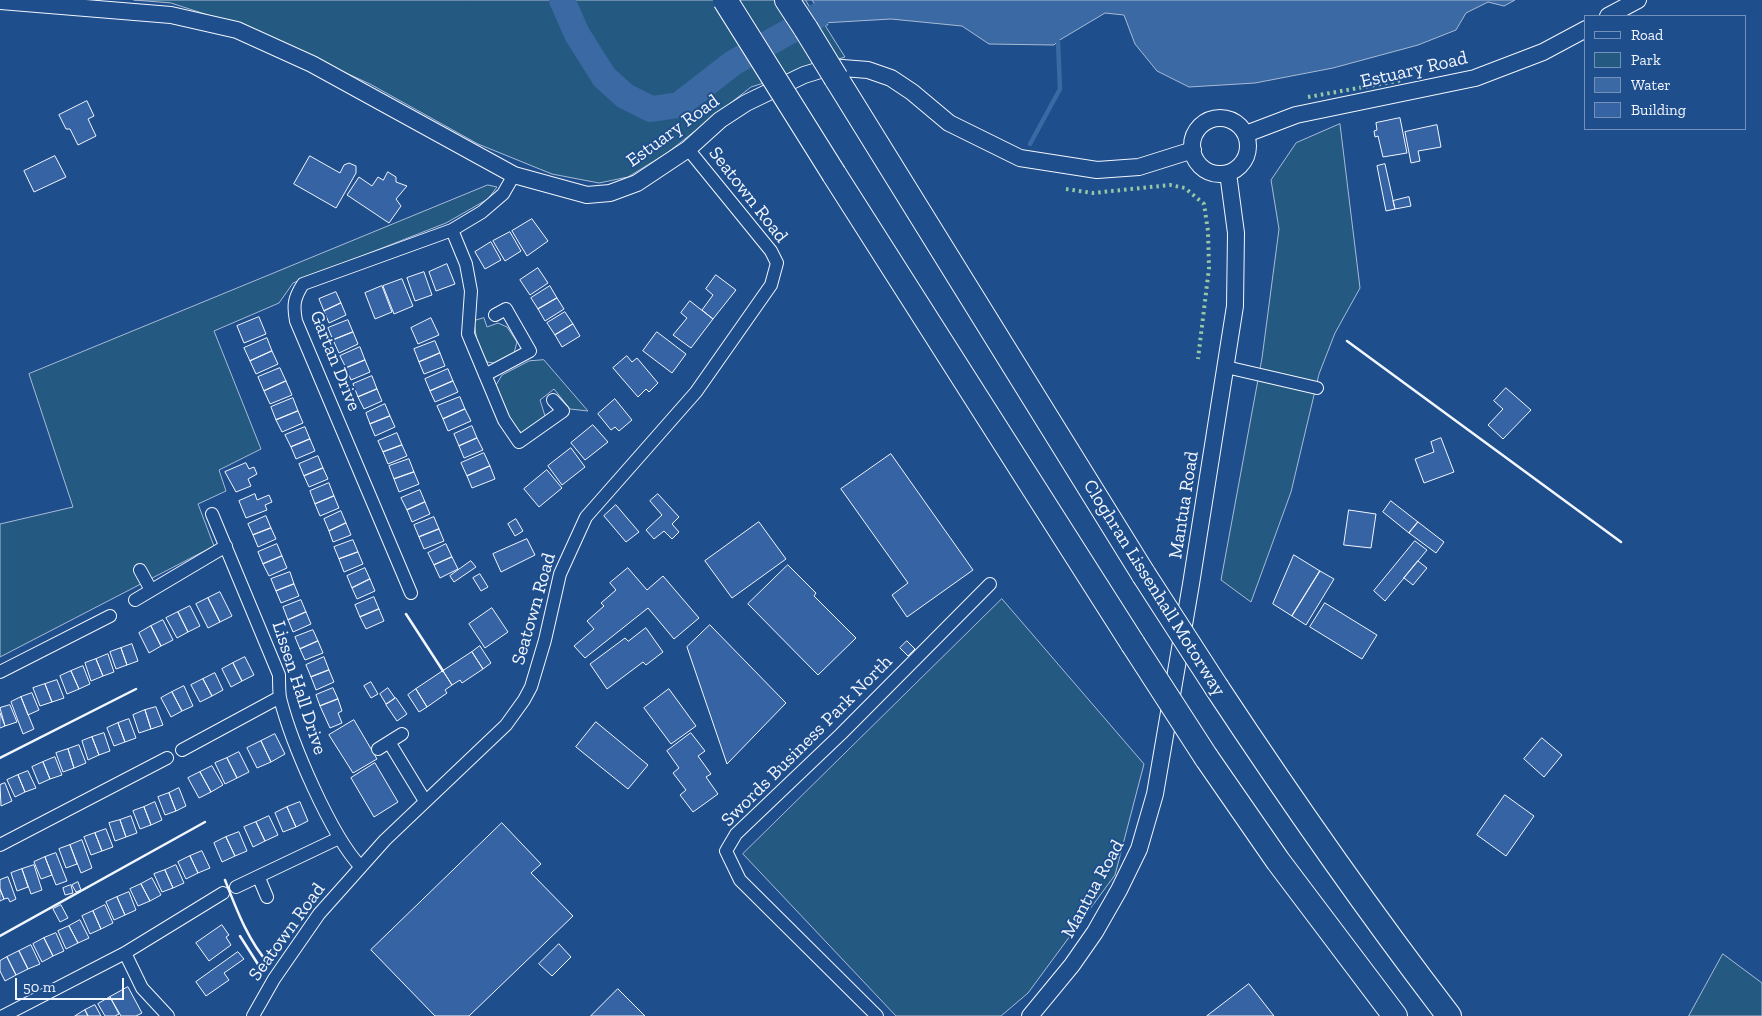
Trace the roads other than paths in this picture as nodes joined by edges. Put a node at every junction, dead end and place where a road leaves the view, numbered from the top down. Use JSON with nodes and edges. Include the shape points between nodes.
{"nodes":[{"id":1,"x":725,"y":0,"type":"edge"},
{"id":2,"x":787,"y":0,"type":"edge"},
{"id":3,"x":1638,"y":0,"type":"edge"},
{"id":4,"x":0,"y":1,"type":"edge"},
{"id":5,"x":1610,"y":15,"type":"edge"},
{"id":6,"x":1584,"y":30,"type":"edge"},
{"id":7,"x":1246,"y":134,"type":"junction"},
{"id":8,"x":688,"y":149,"type":"junction"},
{"id":9,"x":1193,"y":150,"type":"junction"},
{"id":10,"x":1228,"y":173,"type":"junction"},
{"id":11,"x":514,"y":175,"type":"junction"},
{"id":12,"x":452,"y":230,"type":"junction"},
{"id":13,"x":495,"y":315,"type":"dead end"},
{"id":14,"x":1226,"y":367,"type":"junction"},
{"id":15,"x":485,"y":375,"type":"junction"},
{"id":16,"x":1316,"y":388,"type":"dead end"},
{"id":17,"x":554,"y":400,"type":"dead end"},
{"id":18,"x":212,"y":514,"type":"dead end"},
{"id":19,"x":226,"y":546,"type":"junction"},
{"id":20,"x":140,"y":570,"type":"dead end"},
{"id":21,"x":990,"y":584,"type":"dead end"},
{"id":22,"x":151,"y":590,"type":"junction"},
{"id":23,"x":411,"y":593,"type":"dead end"},
{"id":24,"x":134,"y":600,"type":"dead end"},
{"id":25,"x":110,"y":616,"type":"dead end"},
{"id":26,"x":0,"y":672,"type":"edge"},
{"id":27,"x":280,"y":697,"type":"junction"},
{"id":28,"x":402,"y":734,"type":"dead end"},
{"id":29,"x":182,"y":750,"type":"dead end"},
{"id":30,"x":167,"y":758,"type":"dead end"},
{"id":31,"x":425,"y":801,"type":"junction"},
{"id":32,"x":339,"y":838,"type":"junction"},
{"id":33,"x":0,"y":845,"type":"edge"},
{"id":34,"x":361,"y":867,"type":"junction"},
{"id":35,"x":259,"y":878,"type":"junction"},
{"id":36,"x":236,"y":887,"type":"dead end"},
{"id":37,"x":223,"y":893,"type":"dead end"},
{"id":38,"x":267,"y":896,"type":"dead end"},
{"id":39,"x":125,"y":953,"type":"junction"},
{"id":40,"x":4,"y":1016,"type":"edge"},
{"id":41,"x":168,"y":1016,"type":"edge"},
{"id":42,"x":253,"y":1016,"type":"edge"},
{"id":43,"x":877,"y":1016,"type":"edge"},
{"id":44,"x":1030,"y":1016,"type":"edge"},
{"id":45,"x":1394,"y":1016,"type":"edge"},
{"id":46,"x":1449,"y":1016,"type":"edge"}],
"edges":[{"from":1,"to":45,"type":"highway","bridge":true,"via":[[1206,757],[1278,861]]},
{"from":2,"to":46,"type":"highway","name":"Cloghran Lissenhall Motorway","bridge":true,"via":[[1217,688],[1301,815]]},
{"from":3,"to":5,"type":"street"},
{"from":4,"to":11,"type":"street","name":"Estuary Road","via":[[171,15],[237,30],[312,64]]},
{"from":6,"to":7,"type":"street","name":"Estuary Road","via":[[1543,52],[1475,78],[1296,115]]},
{"from":7,"to":9,"type":"street","via":[[1226,118],[1208,121],[1196,133]]},
{"from":7,"to":10,"type":"street","via":[[1248,144],[1243,162]]},
{"from":8,"to":9,"type":"street","name":"Estuary Road","via":[[720,120],[746,103],[804,75],[830,67],[868,70],[891,78],[949,123],[1020,158],[1097,170],[1139,167]]},
{"from":8,"to":11,"type":"street","name":"Estuary Road","via":[[637,183],[610,193],[587,195]]},
{"from":8,"to":31,"type":"street","name":"Seatown Road","via":[[771,252],[777,263],[771,285],[696,392],[586,517],[560,574],[545,640],[524,700],[506,725]]},
{"from":9,"to":10,"type":"street","via":[[1202,166],[1218,174]]},
{"from":10,"to":14,"type":"street","name":"Mantua Road","via":[[1236,233],[1235,306]]},
{"from":11,"to":12,"type":"street","name":"Gartan Drive","via":[[503,194],[482,212]]},
{"from":12,"to":15,"type":"street","via":[[466,264],[471,291],[468,334]]},
{"from":12,"to":23,"type":"street","name":"Gartan Drive","via":[[303,284],[293,306],[296,321]]},
{"from":13,"to":15,"type":"street","via":[[506,309],[530,351]]},
{"from":14,"to":16,"type":"street"},
{"from":14,"to":44,"type":"street","name":"Mantua Road","via":[[1156,784],[1142,840],[1095,932]]},
{"from":15,"to":17,"type":"street","via":[[504,420],[519,442],[562,411]]},
{"from":18,"to":19,"type":"street","name":"Lissen Hall Drive"},
{"from":19,"to":22,"type":"street"},
{"from":19,"to":27,"type":"street","name":"Lissen Hall Drive","via":[[279,675]]},
{"from":20,"to":22,"type":"street"},
{"from":21,"to":43,"type":"street","name":"Swords Business Park North","via":[[736,834],[726,851],[740,880]]},
{"from":22,"to":24,"type":"street"},
{"from":25,"to":26,"type":"street"},
{"from":27,"to":29,"type":"street"},
{"from":27,"to":32,"type":"street","name":"Lissen Hall Drive","via":[[302,761]]},
{"from":28,"to":31,"type":"street","via":[[383,746]]},
{"from":30,"to":33,"type":"street"},
{"from":31,"to":34,"type":"street","name":"Seatown Road"},
{"from":32,"to":34,"type":"street","name":"Lissen Hall Drive"},
{"from":32,"to":35,"type":"street"},
{"from":34,"to":42,"type":"street","name":"Seatown Road","via":[[319,914],[274,978]]},
{"from":35,"to":36,"type":"street"},
{"from":35,"to":38,"type":"street"},
{"from":37,"to":39,"type":"street"},
{"from":39,"to":40,"type":"street"},
{"from":39,"to":41,"type":"street","via":[[142,988]]}]}
